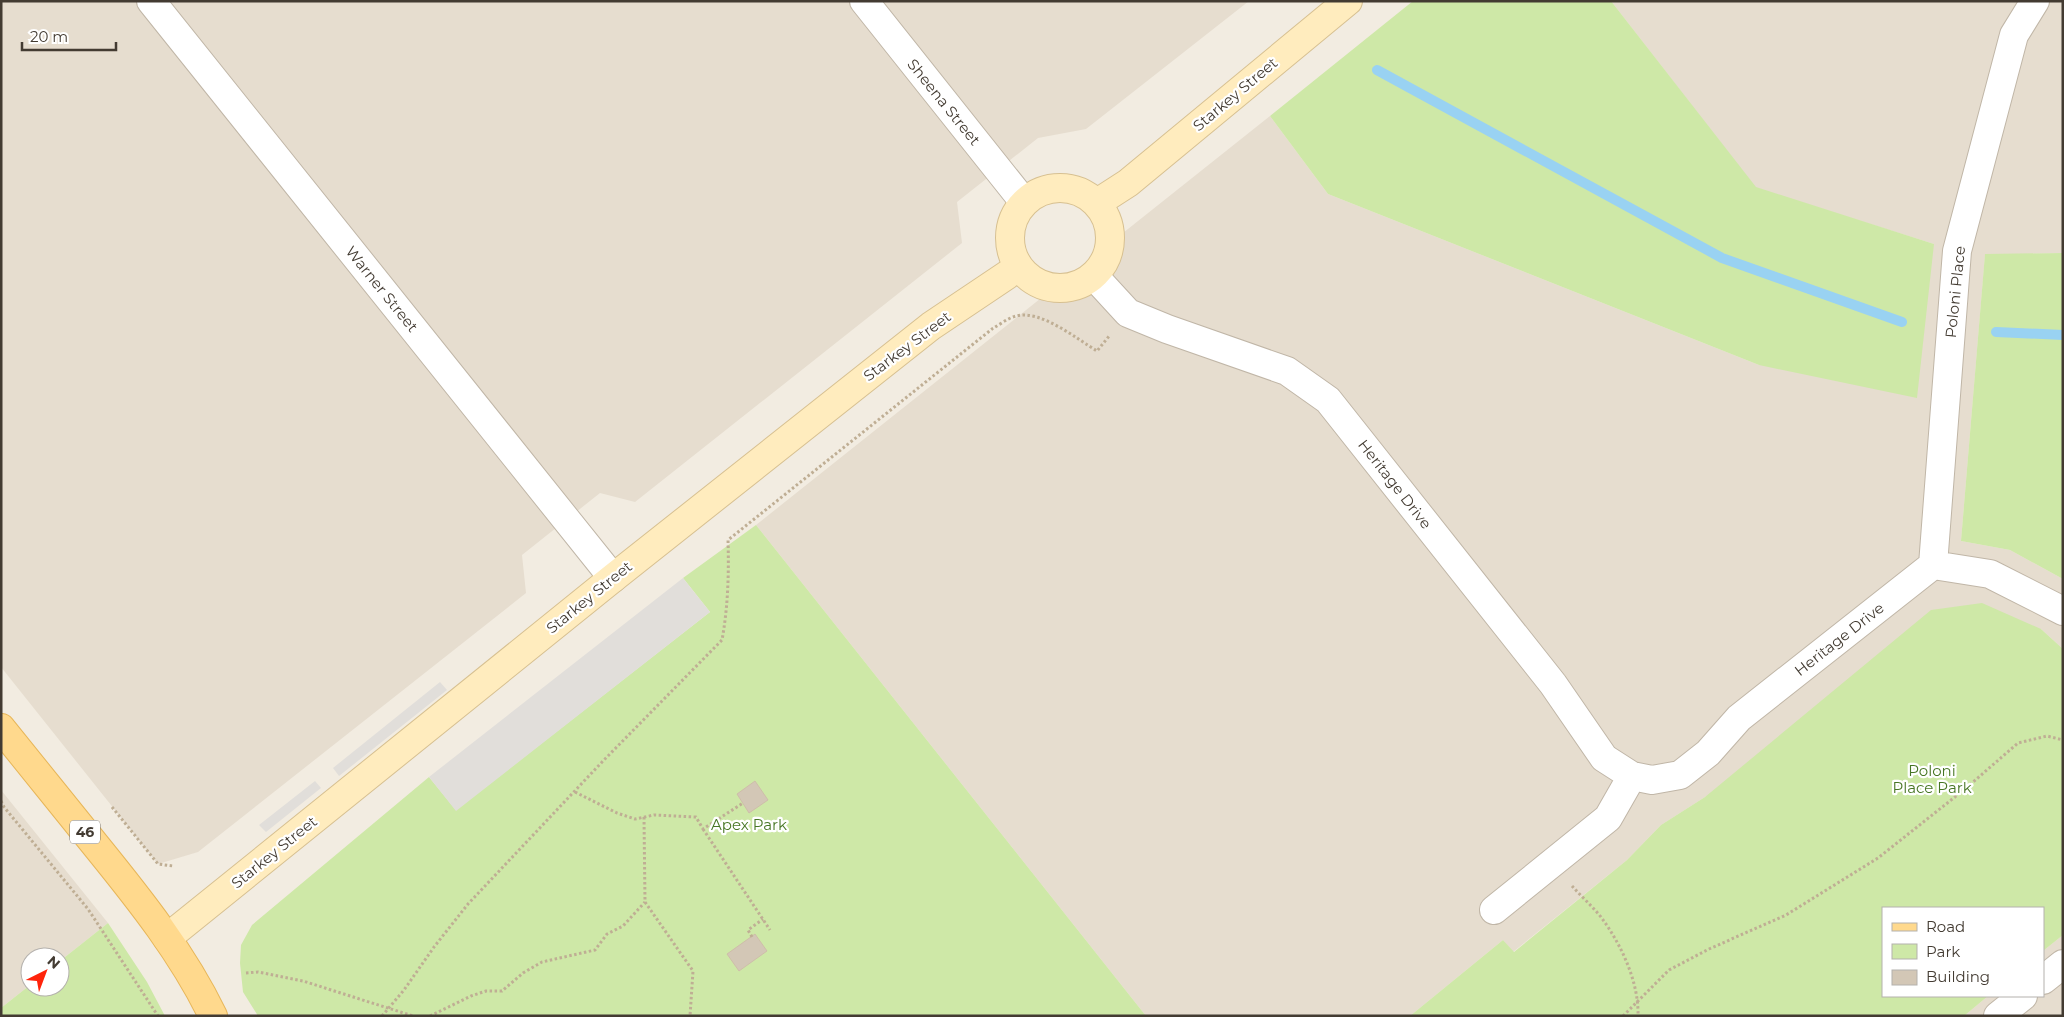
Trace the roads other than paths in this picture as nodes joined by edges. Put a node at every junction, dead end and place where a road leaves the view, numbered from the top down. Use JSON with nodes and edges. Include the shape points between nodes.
{"nodes":[{"id":1,"x":151,"y":1,"type":"edge"},
{"id":2,"x":864,"y":1,"type":"edge"},
{"id":3,"x":1348,"y":1,"type":"edge"},
{"id":4,"x":2035,"y":1,"type":"edge"},
{"id":5,"x":1024,"y":202,"type":"junction"},
{"id":6,"x":1097,"y":203,"type":"junction"},
{"id":7,"x":1018,"y":266,"type":"junction"},
{"id":8,"x":1094,"y":276,"type":"junction"},
{"id":9,"x":1933,"y":565,"type":"junction"},
{"id":10,"x":614,"y":578,"type":"junction"},
{"id":11,"x":2063,"y":611,"type":"edge"},
{"id":12,"x":1,"y":728,"type":"edge"},
{"id":13,"x":1632,"y":776,"type":"junction"},
{"id":14,"x":1494,"y":910,"type":"dead end"},
{"id":15,"x":167,"y":938,"type":"junction"},
{"id":16,"x":2063,"y":964,"type":"edge"},
{"id":17,"x":2044,"y":979,"type":"edge"},
{"id":18,"x":2022,"y":997,"type":"edge"},
{"id":19,"x":213,"y":1016,"type":"edge"},
{"id":20,"x":1998,"y":1016,"type":"edge"}],
"edges":[{"from":1,"to":10,"type":"street","name":"Warner Street"},
{"from":2,"to":5,"type":"street","name":"Sheena Street"},
{"from":3,"to":6,"type":"street","name":"Starkey Street","via":[[1128,183]]},
{"from":4,"to":9,"type":"street","name":"Poloni Place","via":[[2014,35],[1957,251]]},
{"from":5,"to":6,"type":"street","via":[[1037,192],[1052,187],[1084,193]]},
{"from":5,"to":7,"type":"street","via":[[1014,216],[1009,233],[1010,250]]},
{"from":6,"to":8,"type":"street","via":[[1106,216],[1110,248]]},
{"from":7,"to":8,"type":"street","via":[[1045,286],[1062,289],[1079,285]]},
{"from":7,"to":10,"type":"street","name":"Starkey Street","via":[[931,326]]},
{"from":8,"to":13,"type":"street","name":"Heritage Drive","via":[[1128,314],[1287,371],[1328,400],[1553,684],[1604,758]]},
{"from":9,"to":11,"type":"street","via":[[1990,574]]},
{"from":9,"to":13,"type":"street","name":"Heritage Drive","via":[[1739,718],[1708,754],[1680,774],[1652,780]]},
{"from":10,"to":15,"type":"street","name":"Starkey Street"},
{"from":12,"to":15,"type":"main road","number":"46"},
{"from":13,"to":14,"type":"street","via":[[1608,818]]},
{"from":15,"to":19,"type":"main road","number":"46"},
{"from":16,"to":17,"type":"street"},
{"from":18,"to":20,"type":"street"}]}
